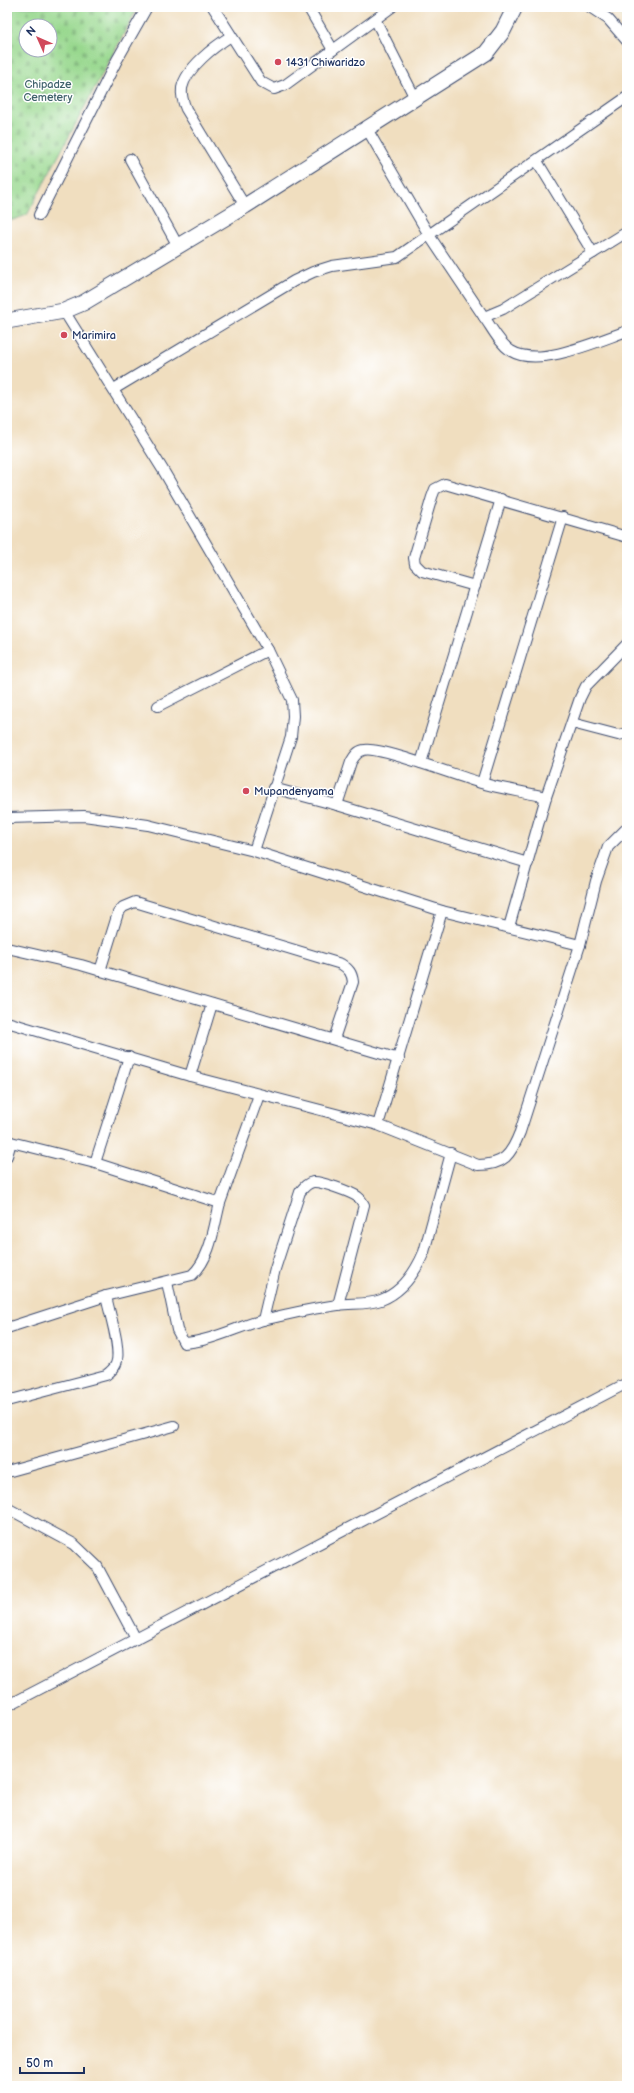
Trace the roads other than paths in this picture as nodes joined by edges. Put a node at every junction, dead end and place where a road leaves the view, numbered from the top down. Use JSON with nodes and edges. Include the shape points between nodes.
{"nodes":[{"id":1,"x":147,"y":7,"type":"edge"},
{"id":2,"x":213,"y":7,"type":"edge"},
{"id":3,"x":308,"y":7,"type":"edge"},
{"id":4,"x":392,"y":7,"type":"edge"},
{"id":5,"x":515,"y":7,"type":"edge"},
{"id":6,"x":590,"y":7,"type":"edge"},
{"id":7,"x":376,"y":21,"type":"junction"},
{"id":8,"x":231,"y":36,"type":"junction"},
{"id":9,"x":627,"y":41,"type":"edge"},
{"id":10,"x":333,"y":50,"type":"junction"},
{"id":11,"x":627,"y":97,"type":"edge"},
{"id":12,"x":415,"y":98,"type":"junction"},
{"id":13,"x":367,"y":129,"type":"junction"},
{"id":14,"x":130,"y":159,"type":"dead end"},
{"id":15,"x":537,"y":161,"type":"junction"},
{"id":16,"x":245,"y":206,"type":"junction"},
{"id":17,"x":39,"y":215,"type":"dead end"},
{"id":18,"x":627,"y":232,"type":"edge"},
{"id":19,"x":428,"y":235,"type":"junction"},
{"id":20,"x":178,"y":246,"type":"junction"},
{"id":21,"x":593,"y":253,"type":"junction"},
{"id":22,"x":64,"y":310,"type":"junction"},
{"id":23,"x":484,"y":317,"type":"junction"},
{"id":24,"x":7,"y":321,"type":"edge"},
{"id":25,"x":627,"y":331,"type":"edge"},
{"id":26,"x":114,"y":389,"type":"junction"},
{"id":27,"x":502,"y":499,"type":"junction"},
{"id":28,"x":562,"y":517,"type":"junction"},
{"id":29,"x":627,"y":537,"type":"edge"},
{"id":30,"x":475,"y":586,"type":"junction"},
{"id":31,"x":627,"y":644,"type":"edge"},
{"id":32,"x":268,"y":650,"type":"junction"},
{"id":33,"x":158,"y":706,"type":"dead end"},
{"id":34,"x":572,"y":723,"type":"junction"},
{"id":35,"x":627,"y":733,"type":"edge"},
{"id":36,"x":421,"y":763,"type":"junction"},
{"id":37,"x":482,"y":783,"type":"junction"},
{"id":38,"x":273,"y":788,"type":"junction"},
{"id":39,"x":546,"y":797,"type":"junction"},
{"id":40,"x":337,"y":804,"type":"junction"},
{"id":41,"x":7,"y":818,"type":"edge"},
{"id":42,"x":627,"y":828,"type":"edge"},
{"id":43,"x":254,"y":851,"type":"junction"},
{"id":44,"x":528,"y":863,"type":"junction"},
{"id":45,"x":442,"y":911,"type":"junction"},
{"id":46,"x":509,"y":928,"type":"junction"},
{"id":47,"x":580,"y":945,"type":"junction"},
{"id":48,"x":7,"y":948,"type":"edge"},
{"id":49,"x":100,"y":971,"type":"junction"},
{"id":50,"x":212,"y":1004,"type":"junction"},
{"id":51,"x":7,"y":1022,"type":"edge"},
{"id":52,"x":334,"y":1039,"type":"junction"},
{"id":53,"x":128,"y":1057,"type":"junction"},
{"id":54,"x":399,"y":1059,"type":"junction"},
{"id":55,"x":190,"y":1076,"type":"junction"},
{"id":56,"x":259,"y":1095,"type":"junction"},
{"id":57,"x":378,"y":1125,"type":"junction"},
{"id":58,"x":9,"y":1142,"type":"edge"},
{"id":59,"x":451,"y":1153,"type":"junction"},
{"id":60,"x":7,"y":1156,"type":"edge"},
{"id":61,"x":95,"y":1164,"type":"junction"},
{"id":62,"x":220,"y":1203,"type":"junction"},
{"id":63,"x":167,"y":1282,"type":"junction"},
{"id":64,"x":106,"y":1296,"type":"junction"},
{"id":65,"x":338,"y":1305,"type":"junction"},
{"id":66,"x":263,"y":1320,"type":"junction"},
{"id":67,"x":7,"y":1328,"type":"edge"},
{"id":68,"x":627,"y":1384,"type":"edge"},
{"id":69,"x":7,"y":1401,"type":"edge"},
{"id":70,"x":174,"y":1426,"type":"dead end"},
{"id":71,"x":7,"y":1472,"type":"edge"},
{"id":72,"x":7,"y":1508,"type":"edge"},
{"id":73,"x":136,"y":1639,"type":"junction"},
{"id":74,"x":7,"y":1706,"type":"edge"}],
"edges":[{"from":1,"to":17,"type":"street","via":[[117,60]]},
{"from":2,"to":8,"type":"street"},
{"from":3,"to":10,"type":"street"},
{"from":4,"to":7,"type":"street"},
{"from":5,"to":12,"type":"street","via":[[503,31],[486,53]]},
{"from":6,"to":9,"type":"street","via":[[608,19]]},
{"from":7,"to":10,"type":"street"},
{"from":7,"to":12,"type":"street"},
{"from":8,"to":10,"type":"street","via":[[261,82],[274,89],[286,85]]},
{"from":8,"to":16,"type":"street","via":[[200,61],[182,87],[182,97],[186,110]]},
{"from":11,"to":15,"type":"street"},
{"from":12,"to":13,"type":"street"},
{"from":13,"to":16,"type":"street"},
{"from":13,"to":19,"type":"street"},
{"from":14,"to":20,"type":"street"},
{"from":15,"to":19,"type":"street"},
{"from":15,"to":21,"type":"street"},
{"from":16,"to":20,"type":"street"},
{"from":18,"to":21,"type":"street"},
{"from":19,"to":23,"type":"street"},
{"from":19,"to":26,"type":"street","via":[[397,257],[332,266],[294,281]]},
{"from":20,"to":22,"type":"street","via":[[105,291]]},
{"from":21,"to":23,"type":"street","via":[[503,309]]},
{"from":22,"to":24,"type":"street"},
{"from":22,"to":26,"type":"street"},
{"from":23,"to":25,"type":"street","via":[[503,344],[512,351],[528,356],[556,354]]},
{"from":26,"to":32,"type":"street"},
{"from":27,"to":28,"type":"street"},
{"from":27,"to":30,"type":"street"},
{"from":27,"to":30,"type":"street","via":[[444,484],[435,489],[432,497],[414,558],[415,564],[422,571]]},
{"from":28,"to":29,"type":"street"},
{"from":28,"to":37,"type":"street"},
{"from":30,"to":36,"type":"street"},
{"from":31,"to":34,"type":"street","via":[[586,686]]},
{"from":32,"to":33,"type":"street"},
{"from":32,"to":38,"type":"street","via":[[292,700],[293,716],[291,737]]},
{"from":34,"to":35,"type":"street","via":[[618,735]]},
{"from":34,"to":39,"type":"street"},
{"from":36,"to":37,"type":"street"},
{"from":36,"to":40,"type":"street","via":[[373,750],[364,750],[354,756]]},
{"from":37,"to":39,"type":"street"},
{"from":38,"to":40,"type":"street"},
{"from":38,"to":43,"type":"street"},
{"from":39,"to":44,"type":"street"},
{"from":40,"to":44,"type":"street"},
{"from":41,"to":43,"type":"street","via":[[84,816],[112,819],[148,825]]},
{"from":42,"to":47,"type":"street","via":[[608,847],[596,881]]},
{"from":43,"to":45,"type":"street"},
{"from":44,"to":46,"type":"street"},
{"from":45,"to":46,"type":"street"},
{"from":45,"to":54,"type":"street"},
{"from":46,"to":47,"type":"street"},
{"from":47,"to":59,"type":"street","via":[[515,1146],[500,1162],[490,1165],[478,1165]]},
{"from":48,"to":49,"type":"street"},
{"from":49,"to":50,"type":"street"},
{"from":49,"to":52,"type":"street","via":[[118,913],[123,907],[135,902],[341,964],[347,968],[352,974],[353,982]]},
{"from":50,"to":52,"type":"street"},
{"from":50,"to":55,"type":"street"},
{"from":51,"to":53,"type":"street"},
{"from":52,"to":54,"type":"street"},
{"from":53,"to":55,"type":"street"},
{"from":53,"to":61,"type":"street"},
{"from":54,"to":57,"type":"street"},
{"from":55,"to":56,"type":"street"},
{"from":56,"to":57,"type":"street"},
{"from":56,"to":62,"type":"street"},
{"from":57,"to":59,"type":"street"},
{"from":58,"to":60,"type":"street"},
{"from":58,"to":61,"type":"street"},
{"from":59,"to":65,"type":"street","via":[[424,1252],[412,1276],[380,1301]]},
{"from":61,"to":62,"type":"street"},
{"from":62,"to":63,"type":"street","via":[[205,1258],[198,1269],[192,1274]]},
{"from":63,"to":64,"type":"street"},
{"from":63,"to":66,"type":"street","via":[[177,1330],[184,1343],[197,1342]]},
{"from":64,"to":67,"type":"street"},
{"from":64,"to":69,"type":"street","via":[[118,1358],[112,1370],[106,1375]]},
{"from":65,"to":66,"type":"street"},
{"from":65,"to":66,"type":"street","via":[[364,1205],[360,1198],[321,1182],[313,1182],[300,1192],[275,1269]]},
{"from":68,"to":73,"type":"street"},
{"from":70,"to":71,"type":"street"},
{"from":72,"to":73,"type":"street","via":[[74,1544],[97,1566]]},
{"from":73,"to":74,"type":"street"}]}
